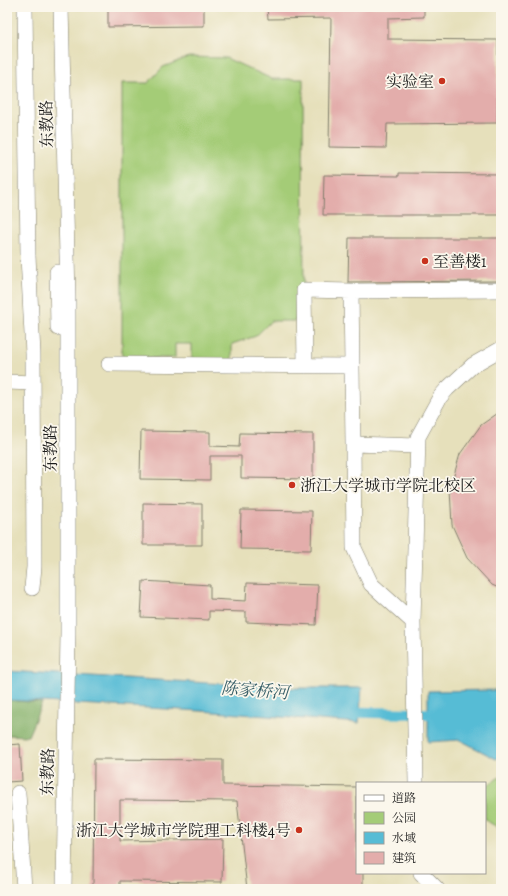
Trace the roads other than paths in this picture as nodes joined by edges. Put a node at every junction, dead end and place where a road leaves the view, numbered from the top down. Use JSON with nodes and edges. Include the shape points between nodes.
{"nodes":[{"id":1,"x":25,"y":7,"type":"edge"},
{"id":2,"x":54,"y":7,"type":"edge"},
{"id":3,"x":61,"y":7,"type":"edge"},
{"id":4,"x":501,"y":290,"type":"edge"},
{"id":5,"x":351,"y":291,"type":"junction"},
{"id":6,"x":501,"y":350,"type":"edge"},
{"id":7,"x":109,"y":364,"type":"dead end"},
{"id":8,"x":305,"y":366,"type":"junction"},
{"id":9,"x":352,"y":366,"type":"junction"},
{"id":10,"x":7,"y":382,"type":"edge"},
{"id":11,"x":33,"y":382,"type":"junction"},
{"id":12,"x":353,"y":444,"type":"junction"},
{"id":13,"x":416,"y":446,"type":"junction"},
{"id":14,"x":32,"y":588,"type":"dead end"},
{"id":15,"x":413,"y":622,"type":"junction"},
{"id":16,"x":65,"y":634,"type":"junction"},
{"id":17,"x":62,"y":744,"type":"junction"},
{"id":18,"x":416,"y":782,"type":"edge"},
{"id":19,"x":18,"y":793,"type":"dead end"},
{"id":20,"x":422,"y":874,"type":"edge"},
{"id":21,"x":24,"y":889,"type":"edge"},
{"id":22,"x":56,"y":889,"type":"edge"},
{"id":23,"x":64,"y":889,"type":"edge"},
{"id":24,"x":438,"y":889,"type":"edge"}],
"edges":[{"from":1,"to":11,"type":"street","via":[[28,256]]},
{"from":2,"to":16,"type":"street","name":"东教路"},
{"from":3,"to":16,"type":"street","name":"东教路","via":[[68,297]]},
{"from":4,"to":5,"type":"street"},
{"from":5,"to":8,"type":"street","via":[[304,290]]},
{"from":5,"to":9,"type":"street"},
{"from":6,"to":13,"type":"street","via":[[472,365],[447,389],[418,437]]},
{"from":7,"to":8,"type":"street"},
{"from":8,"to":9,"type":"street"},
{"from":9,"to":12,"type":"street"},
{"from":10,"to":11,"type":"street"},
{"from":11,"to":14,"type":"street"},
{"from":12,"to":13,"type":"street"},
{"from":12,"to":15,"type":"street","via":[[354,548],[371,584]]},
{"from":13,"to":15,"type":"street"},
{"from":15,"to":18,"type":"street"},
{"from":16,"to":17,"type":"street","name":"东教路"},
{"from":17,"to":22,"type":"street","name":"东教路"},
{"from":17,"to":23,"type":"street","name":"东教路"},
{"from":19,"to":21,"type":"street"},
{"from":20,"to":24,"type":"street"}]}
